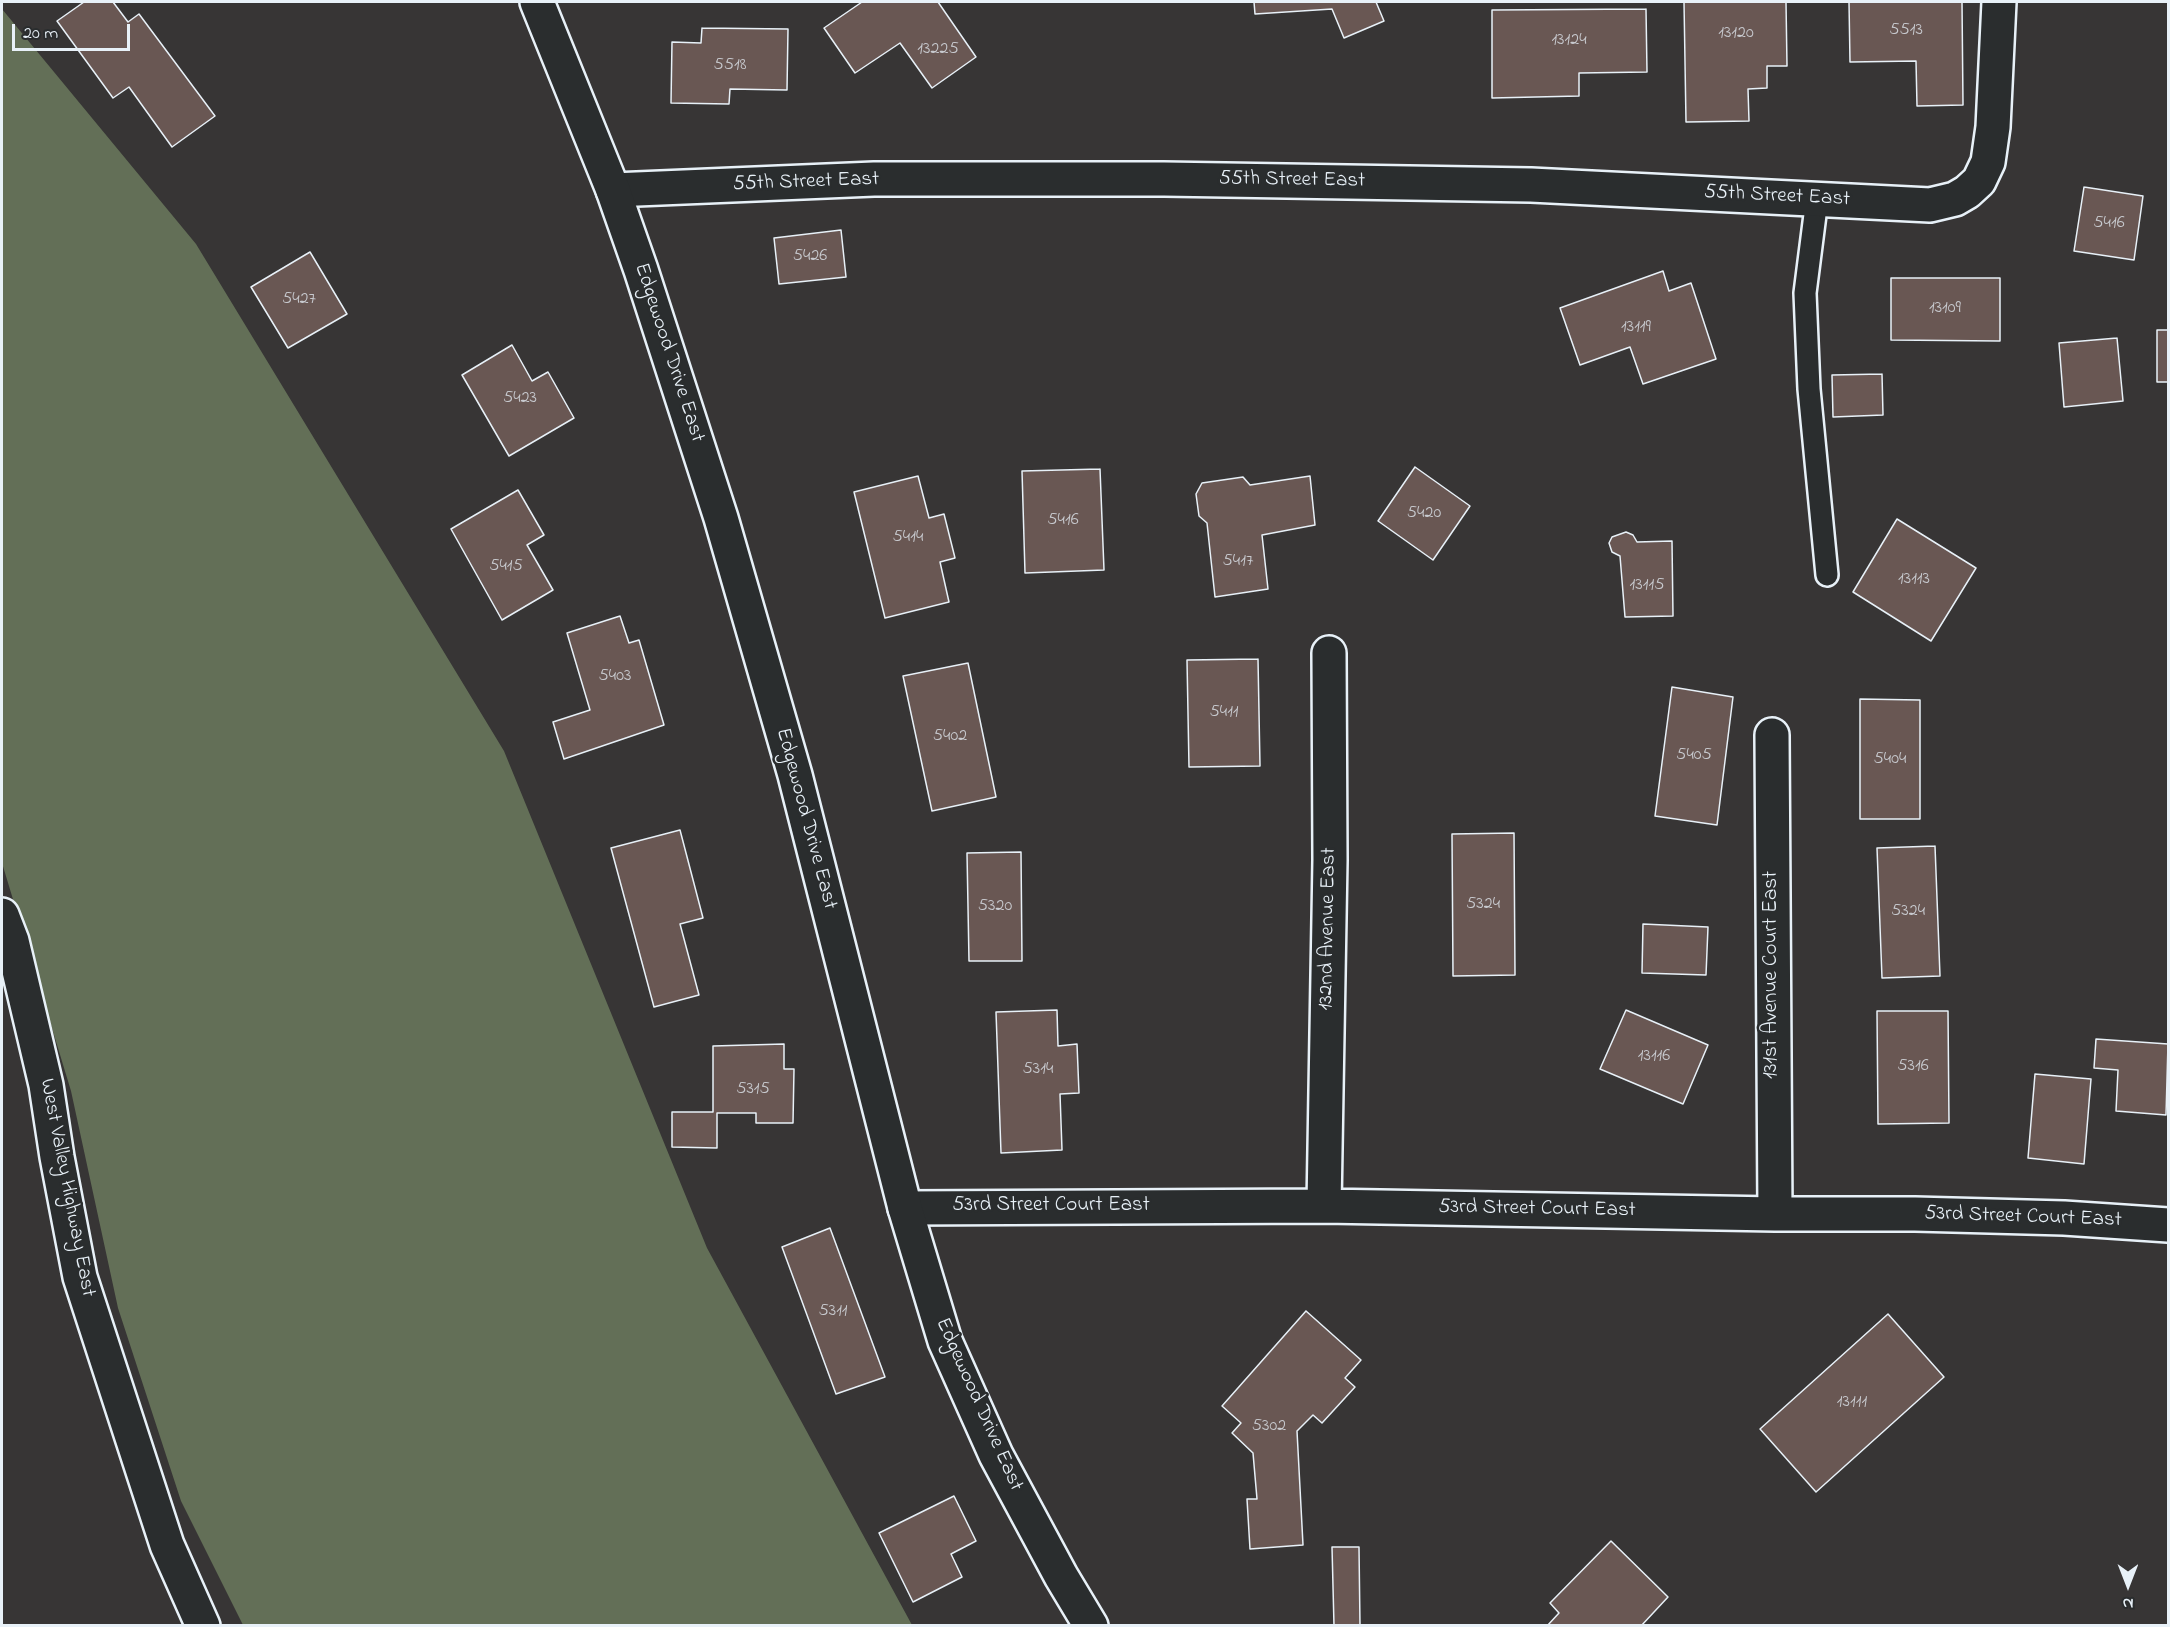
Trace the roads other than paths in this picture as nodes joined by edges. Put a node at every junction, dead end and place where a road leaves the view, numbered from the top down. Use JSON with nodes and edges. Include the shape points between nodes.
{"nodes":[{"id":1,"x":537,"y":2,"type":"edge"},
{"id":2,"x":1999,"y":2,"type":"edge"},
{"id":3,"x":613,"y":190,"type":"junction"},
{"id":4,"x":1817,"y":199,"type":"junction"},
{"id":5,"x":1827,"y":575,"type":"dead end"},
{"id":6,"x":1329,"y":653,"type":"dead end"},
{"id":7,"x":1772,"y":735,"type":"dead end"},
{"id":8,"x":2,"y":915,"type":"edge"},
{"id":9,"x":1324,"y":1206,"type":"junction"},
{"id":10,"x":905,"y":1208,"type":"junction"},
{"id":11,"x":1775,"y":1214,"type":"junction"},
{"id":12,"x":2169,"y":1225,"type":"edge"},
{"id":13,"x":203,"y":1626,"type":"edge"},
{"id":14,"x":1091,"y":1626,"type":"edge"}],
"edges":[{"from":1,"to":3,"type":"street","name":"Edgewood Drive East"},
{"from":2,"to":4,"type":"street","name":"55th Street East","via":[[1993,127],[1988,162],[1979,181],[1955,199],[1930,205]]},
{"from":3,"to":4,"type":"street","name":"55th Street East","via":[[874,179],[1164,179],[1531,184]]},
{"from":3,"to":10,"type":"street","name":"Edgewood Drive East","via":[[722,518],[792,764]]},
{"from":4,"to":5,"type":"lane","via":[[1805,293],[1809,389]]},
{"from":6,"to":9,"type":"street","name":"132nd Avenue East"},
{"from":7,"to":11,"type":"street","name":"131st Avenue Court East"},
{"from":8,"to":13,"type":"street","name":"West Valley Highway East","via":[[12,941],[46,1084],[80,1277],[167,1545]]},
{"from":9,"to":10,"type":"street","name":"53rd Street Court East"},
{"from":9,"to":11,"type":"street","name":"53rd Street Court East"},
{"from":10,"to":14,"type":"street","name":"Edgewood Drive East","via":[[945,1341],[996,1455]]},
{"from":11,"to":12,"type":"street","name":"53rd Street Court East","via":[[1938,1214]]}]}
